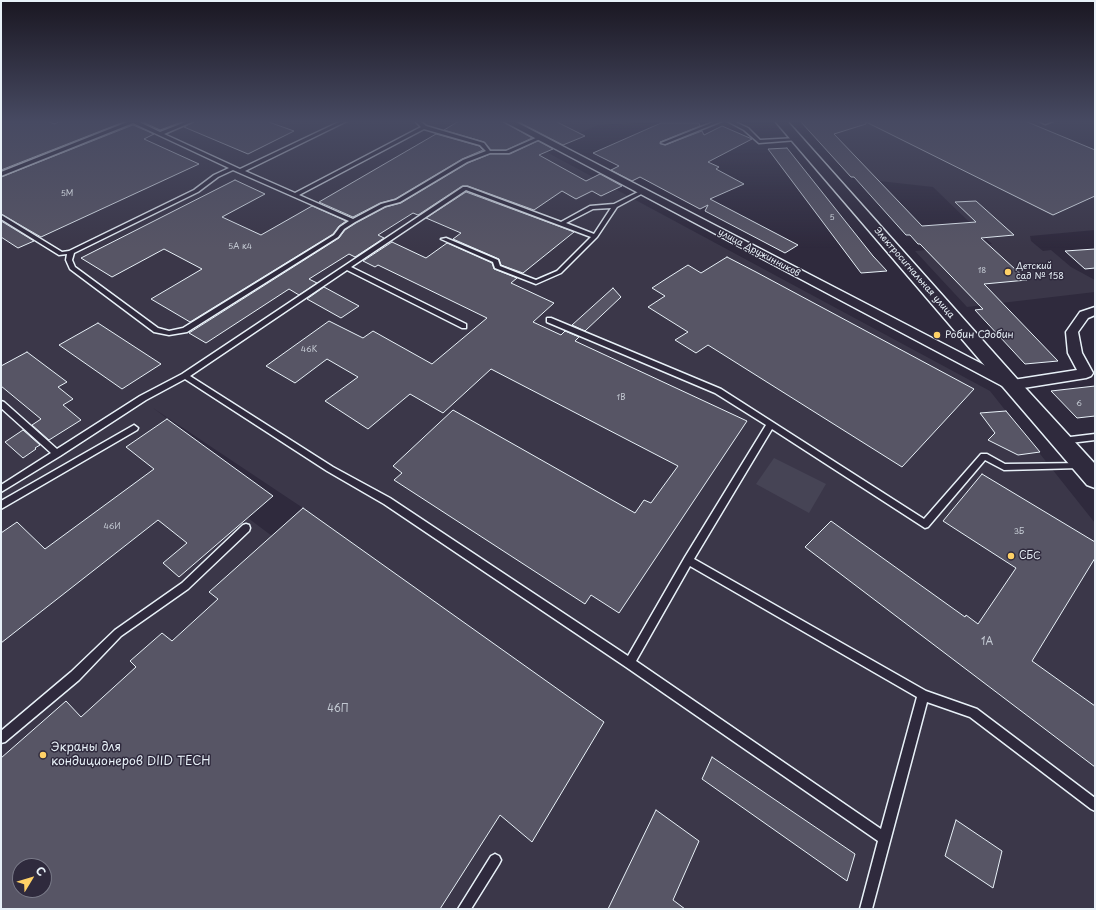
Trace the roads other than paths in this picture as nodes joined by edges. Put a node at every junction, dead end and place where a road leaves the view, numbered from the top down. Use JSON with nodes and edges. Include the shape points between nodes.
{"nodes":[{"id":1,"x":27,"y":163,"type":"edge"},
{"id":2,"x":224,"y":163,"type":"edge"},
{"id":3,"x":257,"y":163,"type":"edge"},
{"id":4,"x":356,"y":163,"type":"edge"},
{"id":5,"x":461,"y":163,"type":"edge"},
{"id":6,"x":588,"y":163,"type":"edge"},
{"id":7,"x":817,"y":163,"type":"edge"},
{"id":8,"x":233,"y":168,"type":"junction"},
{"id":9,"x":241,"y":171,"type":"junction"},
{"id":10,"x":1,"y":174,"type":"edge"},
{"id":11,"x":642,"y":192,"type":"junction"},
{"id":12,"x":296,"y":196,"type":"junction"},
{"id":13,"x":615,"y":206,"type":"junction"},
{"id":14,"x":1,"y":218,"type":"edge"},
{"id":15,"x":353,"y":221,"type":"junction"},
{"id":16,"x":561,"y":224,"type":"junction"},
{"id":17,"x":595,"y":236,"type":"junction"},
{"id":18,"x":444,"y":240,"type":"dead end"},
{"id":19,"x":71,"y":252,"type":"junction"},
{"id":20,"x":346,"y":267,"type":"junction"},
{"id":21,"x":1095,"y":311,"type":"edge"},
{"id":22,"x":549,"y":320,"type":"dead end"},
{"id":23,"x":464,"y":326,"type":"dead end"},
{"id":24,"x":185,"y":376,"type":"junction"},
{"id":25,"x":1010,"y":385,"type":"junction"},
{"id":26,"x":1,"y":404,"type":"edge"},
{"id":27,"x":771,"y":424,"type":"junction"},
{"id":28,"x":134,"y":428,"type":"dead end"},
{"id":29,"x":1095,"y":437,"type":"edge"},
{"id":30,"x":1062,"y":441,"type":"junction"},
{"id":31,"x":57,"y":454,"type":"junction"},
{"id":32,"x":1089,"y":472,"type":"edge"},
{"id":33,"x":1,"y":490,"type":"edge"},
{"id":34,"x":1,"y":505,"type":"edge"},
{"id":35,"x":246,"y":528,"type":"dead end"},
{"id":36,"x":688,"y":560,"type":"junction"},
{"id":37,"x":630,"y":663,"type":"junction"},
{"id":38,"x":923,"y":695,"type":"junction"},
{"id":39,"x":1,"y":738,"type":"edge"},
{"id":40,"x":1095,"y":805,"type":"edge"},
{"id":41,"x":884,"y":839,"type":"junction"},
{"id":42,"x":494,"y":860,"type":"dead end"},
{"id":43,"x":464,"y":909,"type":"edge"},
{"id":44,"x":866,"y":909,"type":"edge"}],
"edges":[{"from":1,"to":10,"type":"lane"},
{"from":2,"to":8,"type":"lane"},
{"from":3,"to":9,"type":"lane"},
{"from":4,"to":12,"type":"lane"},
{"from":5,"to":15,"type":"lane","via":[[398,201],[383,205]]},
{"from":6,"to":11,"type":"street","name":"улица Дружинников"},
{"from":7,"to":25,"type":"street","name":"Электросигнальная улица"},
{"from":8,"to":9,"type":"lane"},
{"from":8,"to":19,"type":"lane","via":[[216,176],[196,191]]},
{"from":9,"to":12,"type":"lane"},
{"from":11,"to":13,"type":"lane"},
{"from":11,"to":25,"type":"street","name":"улица Дружинников"},
{"from":12,"to":15,"type":"lane"},
{"from":13,"to":16,"type":"lane","via":[[592,207]]},
{"from":13,"to":17,"type":"lane"},
{"from":14,"to":19,"type":"lane","via":[[61,254]]},
{"from":15,"to":19,"type":"lane","via":[[342,228],[336,236],[185,330],[169,333],[156,330],[72,268],[68,260]]},
{"from":16,"to":17,"type":"lane"},
{"from":16,"to":20,"type":"lane","via":[[465,188]]},
{"from":17,"to":18,"type":"lane","via":[[559,272],[536,282],[497,267],[496,261]]},
{"from":20,"to":23,"type":"lane"},
{"from":20,"to":24,"type":"lane"},
{"from":21,"to":25,"type":"street","via":[[1084,315],[1072,332],[1075,353],[1086,373]]},
{"from":22,"to":27,"type":"lane","via":[[718,391]]},
{"from":24,"to":31,"type":"lane","via":[[143,398]]},
{"from":24,"to":37,"type":"lane","via":[[330,469],[387,501]]},
{"from":25,"to":30,"type":"street","name":"Электросигнальная улица"},
{"from":26,"to":31,"type":"lane"},
{"from":27,"to":32,"type":"lane","via":[[925,524],[984,456],[1004,467]]},
{"from":27,"to":36,"type":"lane"},
{"from":28,"to":34,"type":"lane"},
{"from":29,"to":30,"type":"lane"},
{"from":30,"to":32,"type":"street","name":"Электросигнальная улица"},
{"from":31,"to":33,"type":"lane"},
{"from":35,"to":39,"type":"lane","via":[[185,586],[118,633],[74,676]]},
{"from":36,"to":37,"type":"lane"},
{"from":36,"to":38,"type":"lane"},
{"from":37,"to":41,"type":"lane"},
{"from":38,"to":40,"type":"lane","via":[[973,713]]},
{"from":38,"to":41,"type":"lane"},
{"from":41,"to":44,"type":"lane"},
{"from":42,"to":43,"type":"lane"}]}
